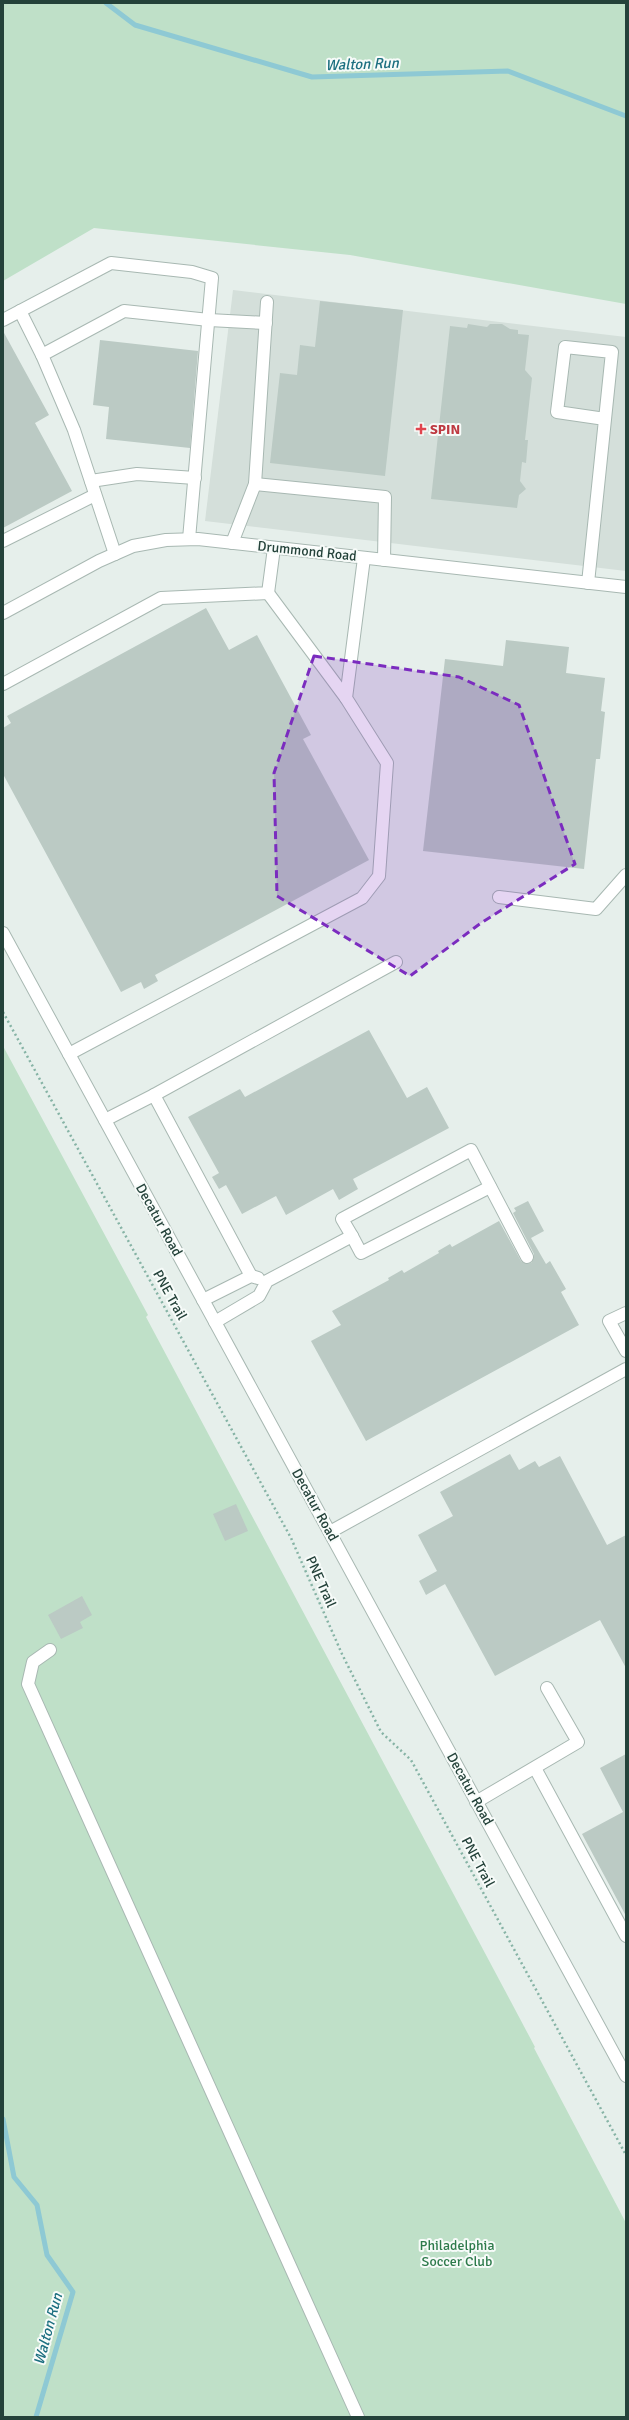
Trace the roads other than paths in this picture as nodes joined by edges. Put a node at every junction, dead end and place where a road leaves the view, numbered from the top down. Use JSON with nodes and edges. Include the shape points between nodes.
{"nodes":[{"id":1,"x":268,"y":302,"type":"dead end"},
{"id":2,"x":20,"y":312,"type":"junction"},
{"id":3,"x":3,"y":320,"type":"edge"},
{"id":4,"x":209,"y":320,"type":"junction"},
{"id":5,"x":266,"y":323,"type":"junction"},
{"id":6,"x":42,"y":355,"type":"junction"},
{"id":7,"x":605,"y":419,"type":"junction"},
{"id":8,"x":195,"y":478,"type":"junction"},
{"id":9,"x":91,"y":481,"type":"junction"},
{"id":10,"x":255,"y":484,"type":"junction"},
{"id":11,"x":96,"y":495,"type":"junction"},
{"id":12,"x":189,"y":539,"type":"junction"},
{"id":13,"x":3,"y":540,"type":"edge"},
{"id":14,"x":232,"y":543,"type":"junction"},
{"id":15,"x":274,"y":548,"type":"junction"},
{"id":16,"x":115,"y":554,"type":"junction"},
{"id":17,"x":364,"y":558,"type":"junction"},
{"id":18,"x":384,"y":560,"type":"junction"},
{"id":19,"x":588,"y":583,"type":"junction"},
{"id":20,"x":626,"y":588,"type":"edge"},
{"id":21,"x":268,"y":593,"type":"junction"},
{"id":22,"x":3,"y":613,"type":"edge"},
{"id":23,"x":3,"y":684,"type":"edge"},
{"id":24,"x":346,"y":698,"type":"junction"},
{"id":25,"x":626,"y":875,"type":"edge"},
{"id":26,"x":499,"y":897,"type":"dead end"},
{"id":27,"x":3,"y":933,"type":"edge"},
{"id":28,"x":396,"y":962,"type":"dead end"},
{"id":29,"x":69,"y":1054,"type":"junction"},
{"id":30,"x":154,"y":1095,"type":"junction"},
{"id":31,"x":105,"y":1120,"type":"junction"},
{"id":32,"x":490,"y":1187,"type":"junction"},
{"id":33,"x":352,"y":1236,"type":"junction"},
{"id":34,"x":527,"y":1257,"type":"dead end"},
{"id":35,"x":251,"y":1276,"type":"junction"},
{"id":36,"x":267,"y":1281,"type":"junction"},
{"id":37,"x":203,"y":1300,"type":"junction"},
{"id":38,"x":626,"y":1313,"type":"edge"},
{"id":39,"x":215,"y":1322,"type":"junction"},
{"id":40,"x":626,"y":1351,"type":"edge"},
{"id":41,"x":626,"y":1369,"type":"edge"},
{"id":42,"x":330,"y":1532,"type":"junction"},
{"id":43,"x":50,"y":1650,"type":"dead end"},
{"id":44,"x":547,"y":1688,"type":"dead end"},
{"id":45,"x":535,"y":1768,"type":"junction"},
{"id":46,"x":476,"y":1802,"type":"junction"},
{"id":47,"x":626,"y":1936,"type":"edge"},
{"id":48,"x":626,"y":2076,"type":"edge"},
{"id":49,"x":358,"y":2417,"type":"edge"}],
"edges":[{"from":1,"to":5,"type":"street"},
{"from":2,"to":3,"type":"street"},
{"from":2,"to":4,"type":"street","via":[[110,263],[192,272],[212,278]]},
{"from":2,"to":6,"type":"street"},
{"from":4,"to":5,"type":"street"},
{"from":4,"to":6,"type":"street","via":[[124,311]]},
{"from":4,"to":8,"type":"street"},
{"from":5,"to":10,"type":"street"},
{"from":6,"to":9,"type":"street","via":[[74,430]]},
{"from":7,"to":7,"type":"street","via":[[612,352],[565,347],[557,412]]},
{"from":7,"to":19,"type":"street"},
{"from":8,"to":9,"type":"street","via":[[137,474]]},
{"from":8,"to":12,"type":"street"},
{"from":9,"to":11,"type":"street"},
{"from":10,"to":14,"type":"street"},
{"from":10,"to":18,"type":"street","via":[[385,497]]},
{"from":11,"to":13,"type":"street"},
{"from":11,"to":16,"type":"street"},
{"from":12,"to":14,"type":"street","name":"Drummond Road"},
{"from":12,"to":16,"type":"street","name":"Drummond Road","via":[[133,546]]},
{"from":14,"to":15,"type":"street","name":"Drummond Road"},
{"from":15,"to":17,"type":"street","name":"Drummond Road"},
{"from":15,"to":21,"type":"street"},
{"from":16,"to":22,"type":"street","name":"Drummond Road"},
{"from":17,"to":18,"type":"street","name":"Drummond Road"},
{"from":17,"to":24,"type":"street"},
{"from":18,"to":19,"type":"street","name":"Drummond Road"},
{"from":19,"to":20,"type":"street","name":"Drummond Road"},
{"from":21,"to":23,"type":"street","via":[[161,598]]},
{"from":21,"to":24,"type":"street"},
{"from":24,"to":29,"type":"street","via":[[387,763],[379,876],[362,898]]},
{"from":25,"to":26,"type":"street","via":[[596,910]]},
{"from":27,"to":29,"type":"street","name":"Decatur Road"},
{"from":28,"to":30,"type":"street"},
{"from":29,"to":31,"type":"street","name":"Decatur Road"},
{"from":30,"to":31,"type":"street"},
{"from":30,"to":35,"type":"street"},
{"from":31,"to":37,"type":"street","name":"Decatur Road"},
{"from":32,"to":33,"type":"street","via":[[361,1253]]},
{"from":32,"to":33,"type":"street","via":[[471,1150],[342,1219]]},
{"from":32,"to":34,"type":"street"},
{"from":33,"to":36,"type":"street"},
{"from":35,"to":36,"type":"street"},
{"from":35,"to":37,"type":"street"},
{"from":36,"to":39,"type":"street","via":[[260,1296]]},
{"from":37,"to":39,"type":"street","name":"Decatur Road"},
{"from":38,"to":40,"type":"street","via":[[609,1321]]},
{"from":39,"to":42,"type":"street","name":"Decatur Road"},
{"from":41,"to":42,"type":"street"},
{"from":42,"to":46,"type":"street","name":"Decatur Road"},
{"from":43,"to":49,"type":"street","via":[[33,1662],[28,1684]]},
{"from":44,"to":45,"type":"street","via":[[578,1742]]},
{"from":45,"to":46,"type":"street"},
{"from":45,"to":47,"type":"street"},
{"from":46,"to":48,"type":"street","name":"Decatur Road"}]}
